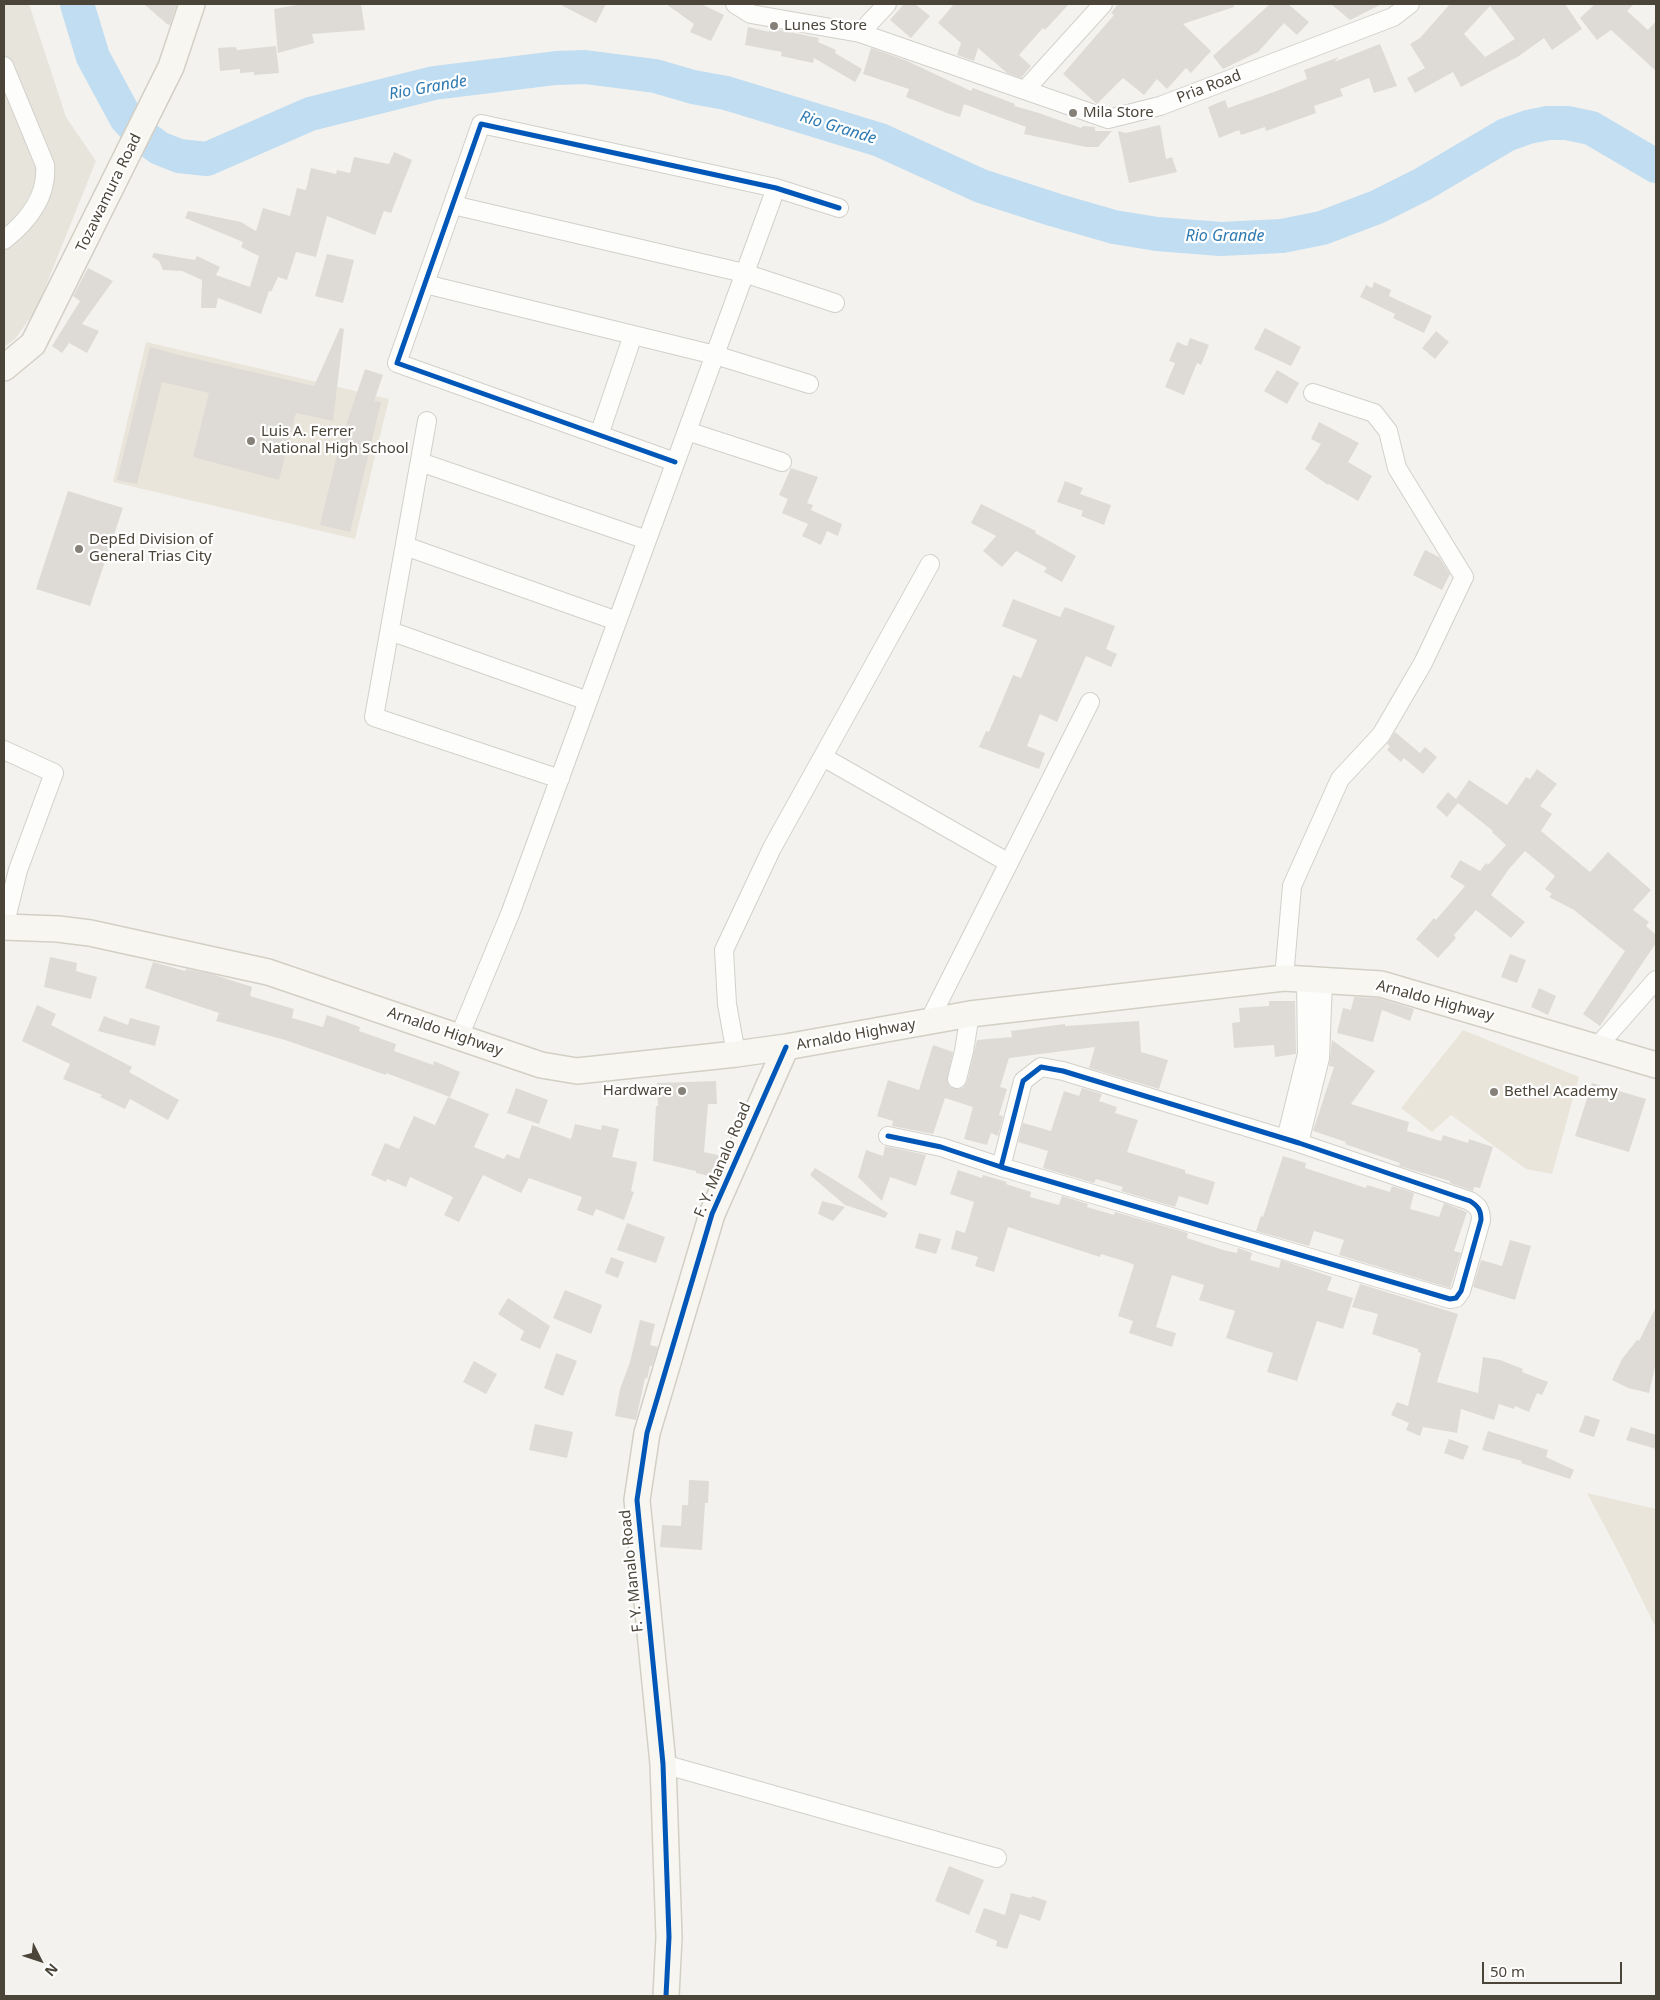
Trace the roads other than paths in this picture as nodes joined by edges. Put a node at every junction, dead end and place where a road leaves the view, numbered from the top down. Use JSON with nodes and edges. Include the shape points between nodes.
{"nodes":[{"id":1,"x":192,"y":4,"type":"edge"},
{"id":2,"x":735,"y":4,"type":"edge"},
{"id":3,"x":887,"y":4,"type":"edge"},
{"id":4,"x":1103,"y":4,"type":"edge"},
{"id":5,"x":1410,"y":4,"type":"edge"},
{"id":6,"x":860,"y":33,"type":"junction"},
{"id":7,"x":4,"y":66,"type":"edge"},
{"id":8,"x":1025,"y":90,"type":"junction"},
{"id":9,"x":776,"y":188,"type":"junction"},
{"id":10,"x":453,"y":205,"type":"junction"},
{"id":11,"x":839,"y":208,"type":"dead end"},
{"id":12,"x":4,"y":240,"type":"edge"},
{"id":13,"x":744,"y":273,"type":"junction"},
{"id":14,"x":425,"y":284,"type":"junction"},
{"id":15,"x":835,"y":303,"type":"dead end"},
{"id":16,"x":633,"y":335,"type":"junction"},
{"id":17,"x":714,"y":355,"type":"junction"},
{"id":18,"x":4,"y":368,"type":"edge"},
{"id":19,"x":809,"y":384,"type":"dead end"},
{"id":20,"x":1313,"y":393,"type":"dead end"},
{"id":21,"x":427,"y":421,"type":"dead end"},
{"id":22,"x":687,"y":431,"type":"junction"},
{"id":23,"x":599,"y":435,"type":"junction"},
{"id":24,"x":420,"y":462,"type":"junction"},
{"id":25,"x":675,"y":462,"type":"junction"},
{"id":26,"x":782,"y":462,"type":"dead end"},
{"id":27,"x":647,"y":540,"type":"junction"},
{"id":28,"x":405,"y":546,"type":"junction"},
{"id":29,"x":930,"y":564,"type":"dead end"},
{"id":30,"x":617,"y":621,"type":"junction"},
{"id":31,"x":390,"y":631,"type":"junction"},
{"id":32,"x":588,"y":701,"type":"junction"},
{"id":33,"x":1090,"y":702,"type":"dead end"},
{"id":34,"x":4,"y":750,"type":"edge"},
{"id":35,"x":822,"y":757,"type":"junction"},
{"id":36,"x":560,"y":779,"type":"junction"},
{"id":37,"x":1009,"y":863,"type":"junction"},
{"id":38,"x":4,"y":927,"type":"edge"},
{"id":39,"x":1304,"y":980,"type":"junction"},
{"id":40,"x":1656,"y":980,"type":"edge"},
{"id":41,"x":970,"y":1014,"type":"junction"},
{"id":42,"x":928,"y":1022,"type":"junction"},
{"id":43,"x":459,"y":1037,"type":"junction"},
{"id":44,"x":786,"y":1047,"type":"junction"},
{"id":45,"x":1596,"y":1048,"type":"junction"},
{"id":46,"x":736,"y":1054,"type":"junction"},
{"id":47,"x":1656,"y":1065,"type":"edge"},
{"id":48,"x":957,"y":1079,"type":"dead end"},
{"id":49,"x":888,"y":1136,"type":"dead end"},
{"id":50,"x":1292,"y":1141,"type":"junction"},
{"id":51,"x":1001,"y":1167,"type":"junction"},
{"id":52,"x":663,"y":1764,"type":"junction"},
{"id":53,"x":997,"y":1858,"type":"dead end"},
{"id":54,"x":666,"y":1996,"type":"edge"}],
"edges":[{"from":1,"to":18,"type":"main road","name":"Tozawamura Road","via":[[171,67],[33,344]]},
{"from":2,"to":6,"type":"street","name":"Pria Road","via":[[752,14]]},
{"from":3,"to":6,"type":"street"},
{"from":4,"to":8,"type":"street"},
{"from":5,"to":8,"type":"street","name":"Pria Road","via":[[1393,17],[1160,106],[1108,118]]},
{"from":6,"to":8,"type":"street","name":"Pria Road"},
{"from":7,"to":12,"type":"street","via":[[45,165],[46,177],[36,207],[23,224]]},
{"from":9,"to":10,"type":"street","via":[[481,124]]},
{"from":9,"to":11,"type":"street"},
{"from":9,"to":13,"type":"street"},
{"from":10,"to":13,"type":"street"},
{"from":10,"to":14,"type":"street"},
{"from":13,"to":15,"type":"street"},
{"from":13,"to":17,"type":"street"},
{"from":14,"to":16,"type":"street"},
{"from":14,"to":23,"type":"street","via":[[397,363]]},
{"from":16,"to":17,"type":"street"},
{"from":16,"to":23,"type":"street"},
{"from":17,"to":19,"type":"street"},
{"from":17,"to":22,"type":"street"},
{"from":20,"to":39,"type":"street","via":[[1374,413],[1388,431],[1397,468],[1464,577],[1423,663],[1381,735],[1340,779],[1292,886]]},
{"from":21,"to":24,"type":"street"},
{"from":22,"to":25,"type":"street"},
{"from":22,"to":26,"type":"street"},
{"from":23,"to":25,"type":"street"},
{"from":24,"to":27,"type":"street"},
{"from":24,"to":28,"type":"street"},
{"from":25,"to":27,"type":"street"},
{"from":27,"to":30,"type":"street"},
{"from":28,"to":30,"type":"street"},
{"from":28,"to":31,"type":"street"},
{"from":29,"to":35,"type":"street"},
{"from":30,"to":32,"type":"street"},
{"from":31,"to":32,"type":"street"},
{"from":31,"to":36,"type":"street","via":[[374,717]]},
{"from":32,"to":36,"type":"street"},
{"from":33,"to":37,"type":"street"},
{"from":34,"to":38,"type":"street","via":[[54,773],[18,870]]},
{"from":35,"to":37,"type":"street"},
{"from":35,"to":46,"type":"street","via":[[772,848],[724,950],[727,1004]]},
{"from":36,"to":43,"type":"street","via":[[510,914]]},
{"from":37,"to":42,"type":"street"},
{"from":38,"to":43,"type":"main road","name":"Arnaldo Highway","via":[[90,933],[268,972]]},
{"from":39,"to":41,"type":"main road","name":"Arnaldo Highway"},
{"from":39,"to":45,"type":"main road","name":"Arnaldo Highway","via":[[1381,984]]},
{"from":39,"to":50,"type":"street","via":[[1313,1056]]},
{"from":40,"to":45,"type":"street"},
{"from":41,"to":42,"type":"main road","name":"Arnaldo Highway"},
{"from":41,"to":48,"type":"street"},
{"from":42,"to":44,"type":"main road","name":"Arnaldo Highway"},
{"from":43,"to":46,"type":"main road","name":"Arnaldo Highway","via":[[541,1065],[577,1071]]},
{"from":44,"to":46,"type":"main road","name":"Arnaldo Highway"},
{"from":44,"to":52,"type":"main road","name":"F. Y. Manalo Road","via":[[712,1214],[648,1433],[637,1500]]},
{"from":45,"to":47,"type":"main road","name":"Arnaldo Highway"},
{"from":49,"to":51,"type":"street","via":[[941,1146]]},
{"from":50,"to":51,"type":"street","via":[[1041,1067],[1023,1081]]},
{"from":50,"to":51,"type":"street","via":[[1477,1206],[1481,1220],[1459,1296],[1450,1299]]},
{"from":52,"to":53,"type":"street"},
{"from":52,"to":54,"type":"main road","name":"F. Y. Manalo Road","via":[[669,1938]]}]}
